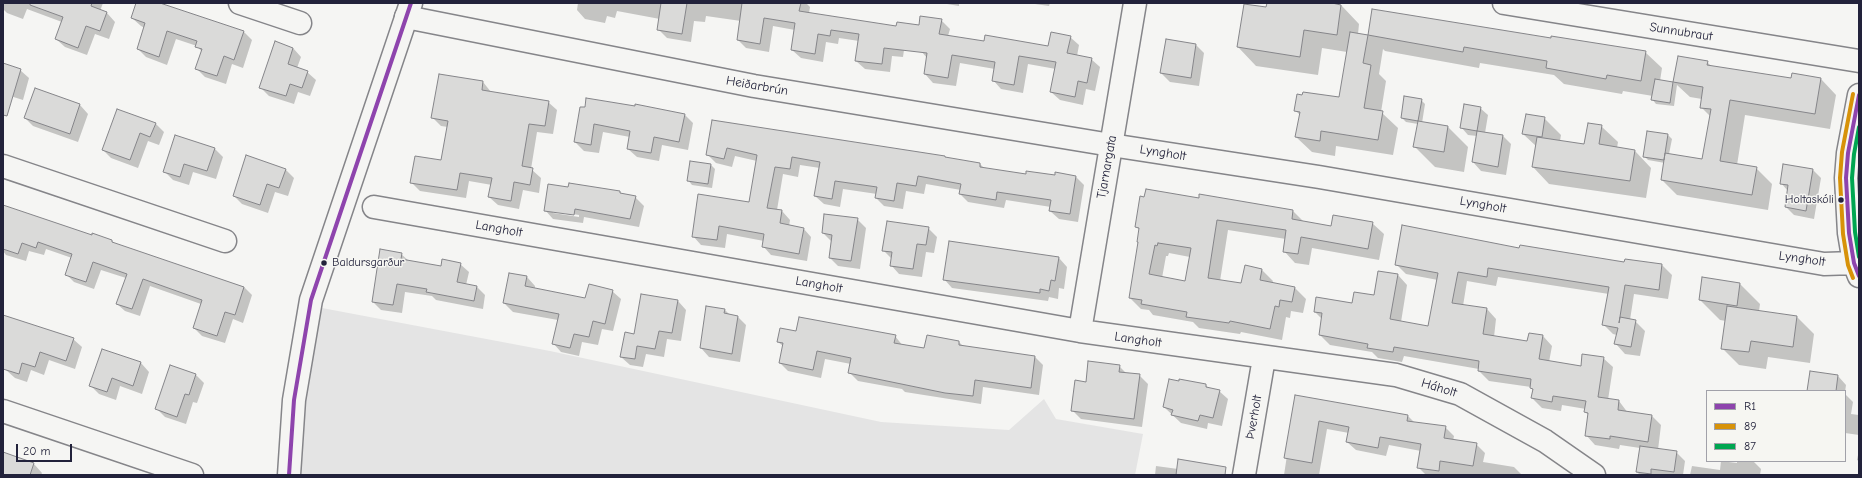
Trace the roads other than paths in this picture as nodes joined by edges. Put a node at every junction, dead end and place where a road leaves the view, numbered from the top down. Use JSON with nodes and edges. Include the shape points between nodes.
{"nodes":[{"id":1,"x":240,"y":3,"type":"edge"},
{"id":2,"x":1134,"y":3,"type":"edge"},
{"id":3,"x":1504,"y":3,"type":"edge"},
{"id":4,"x":408,"y":10,"type":"edge"},
{"id":5,"x":300,"y":23,"type":"dead end"},
{"id":6,"x":1859,"y":61,"type":"edge"},
{"id":7,"x":1859,"y":95,"type":"edge"},
{"id":8,"x":1111,"y":145,"type":"junction"},
{"id":9,"x":3,"y":166,"type":"edge"},
{"id":10,"x":374,"y":207,"type":"dead end"},
{"id":11,"x":225,"y":241,"type":"dead end"},
{"id":12,"x":1857,"y":270,"type":"edge"},
{"id":13,"x":1080,"y":331,"type":"junction"},
{"id":14,"x":1264,"y":358,"type":"junction"},
{"id":15,"x":3,"y":411,"type":"edge"},
{"id":16,"x":182,"y":474,"type":"edge"},
{"id":17,"x":289,"y":475,"type":"edge"},
{"id":18,"x":1244,"y":475,"type":"edge"},
{"id":19,"x":1594,"y":475,"type":"edge"}],
"edges":[{"from":1,"to":5,"type":"street"},
{"from":2,"to":8,"type":"street","name":"Tjarnargata"},
{"from":3,"to":6,"type":"street","name":"Sunnubraut"},
{"from":4,"to":8,"type":"street","name":"Heiðarbrún","via":[[754,86]]},
{"from":4,"to":17,"type":"street","via":[[311,300],[294,400]]},
{"from":7,"to":12,"type":"street","via":[[1846,178],[1847,212]]},
{"from":8,"to":12,"type":"street","name":"Lyngholt","via":[[1319,177]]},
{"from":8,"to":13,"type":"street","name":"Tjarnargata"},
{"from":9,"to":11,"type":"street"},
{"from":10,"to":13,"type":"street","name":"Langholt"},
{"from":13,"to":14,"type":"street","name":"Langholt"},
{"from":14,"to":18,"type":"street","name":"Þverholt"},
{"from":14,"to":19,"type":"street","name":"Háholt","via":[[1396,376],[1460,394],[1545,441]]},
{"from":15,"to":16,"type":"street"}]}
